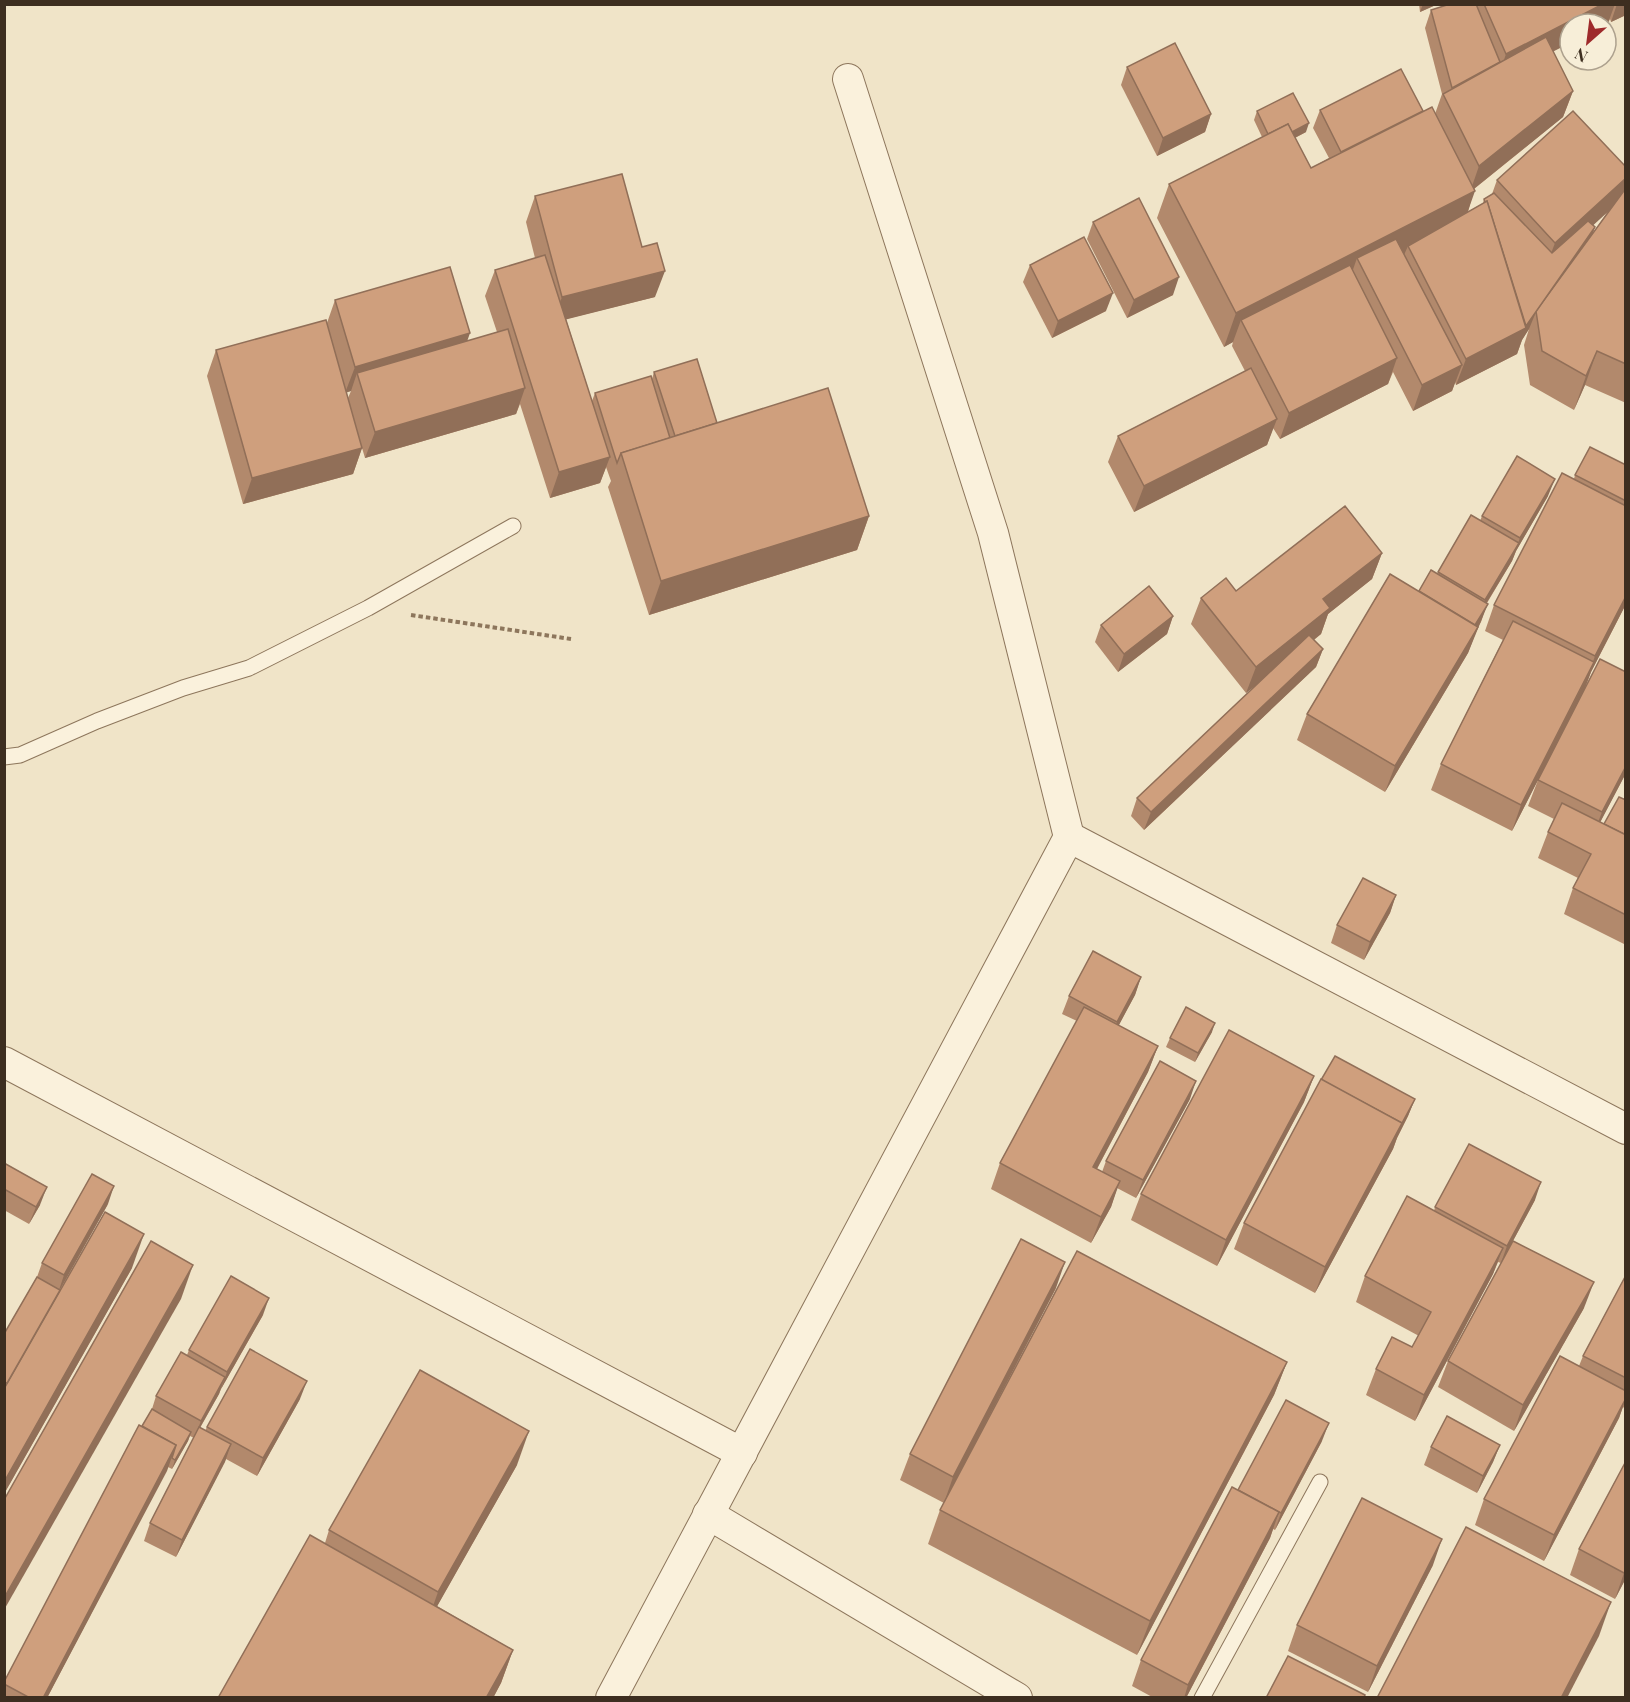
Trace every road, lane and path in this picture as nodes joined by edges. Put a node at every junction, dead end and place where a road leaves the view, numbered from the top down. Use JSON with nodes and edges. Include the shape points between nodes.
{"nodes":[{"id":1,"x":848,"y":79,"type":"dead end"},
{"id":2,"x":513,"y":526,"type":"dead end"},
{"id":3,"x":369,"y":608,"type":"junction"},
{"id":4,"x":571,"y":639,"type":"dead end"},
{"id":5,"x":4,"y":757,"type":"edge"},
{"id":6,"x":1069,"y":837,"type":"junction"},
{"id":7,"x":4,"y":1062,"type":"edge"},
{"id":8,"x":1626,"y":1129,"type":"edge"},
{"id":9,"x":742,"y":1453,"type":"junction"},
{"id":10,"x":1320,"y":1482,"type":"dead end"},
{"id":11,"x":708,"y":1514,"type":"junction"},
{"id":12,"x":610,"y":1698,"type":"edge"},
{"id":13,"x":1017,"y":1698,"type":"edge"},
{"id":14,"x":1202,"y":1698,"type":"edge"}],
"edges":[{"from":1,"to":6,"type":"street","via":[[993,533]]},
{"from":2,"to":3,"type":"lane"},
{"from":3,"to":4,"type":"path"},
{"from":3,"to":5,"type":"lane","via":[[249,668],[183,688],[20,755]]},
{"from":6,"to":8,"type":"street"},
{"from":6,"to":9,"type":"street"},
{"from":7,"to":9,"type":"street"},
{"from":9,"to":11,"type":"street"},
{"from":10,"to":14,"type":"lane"},
{"from":11,"to":12,"type":"street"},
{"from":11,"to":13,"type":"street"}]}
